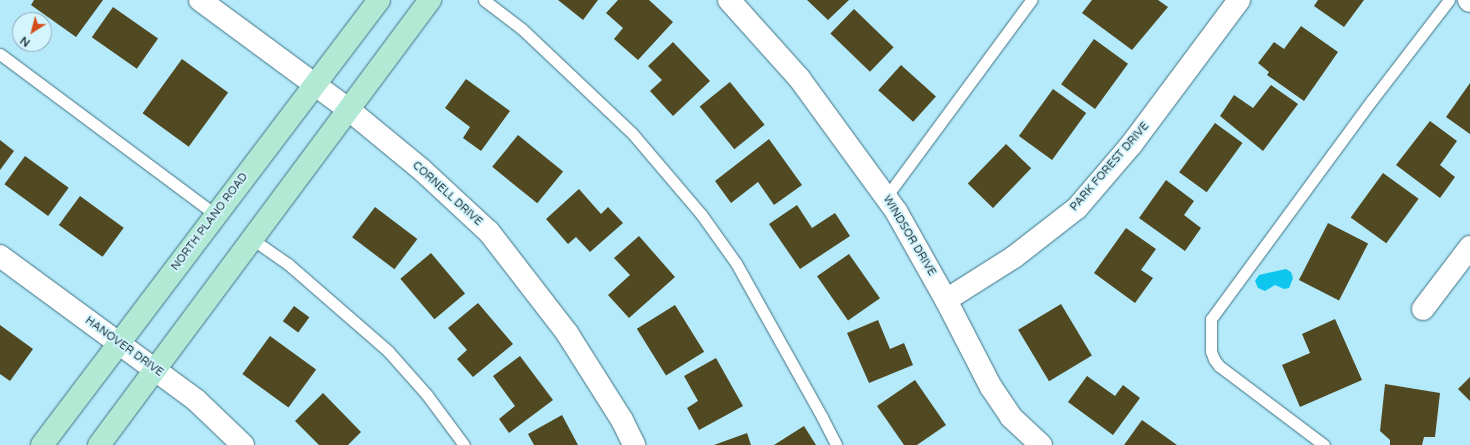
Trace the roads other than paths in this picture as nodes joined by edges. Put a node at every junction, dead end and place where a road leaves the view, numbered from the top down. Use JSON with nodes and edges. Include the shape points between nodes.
{"nodes":[{"id":1,"x":200,"y":0,"type":"edge"},
{"id":2,"x":379,"y":0,"type":"edge"},
{"id":3,"x":430,"y":0,"type":"edge"},
{"id":4,"x":484,"y":0,"type":"edge"},
{"id":5,"x":729,"y":0,"type":"edge"},
{"id":6,"x":1239,"y":0,"type":"edge"},
{"id":7,"x":1449,"y":0,"type":"edge"},
{"id":8,"x":1028,"y":1,"type":"edge"},
{"id":9,"x":0,"y":54,"type":"edge"},
{"id":10,"x":314,"y":85,"type":"junction"},
{"id":11,"x":348,"y":109,"type":"junction"},
{"id":12,"x":886,"y":197,"type":"junction"},
{"id":13,"x":216,"y":215,"type":"junction"},
{"id":14,"x":252,"y":239,"type":"junction"},
{"id":15,"x":1470,"y":247,"type":"edge"},
{"id":16,"x":0,"y":256,"type":"edge"},
{"id":17,"x":946,"y":300,"type":"junction"},
{"id":18,"x":1423,"y":309,"type":"dead end"},
{"id":19,"x":118,"y":344,"type":"junction"},
{"id":20,"x":155,"y":370,"type":"junction"},
{"id":21,"x":42,"y":445,"type":"edge"},
{"id":22,"x":99,"y":445,"type":"edge"},
{"id":23,"x":243,"y":445,"type":"edge"},
{"id":24,"x":464,"y":445,"type":"edge"},
{"id":25,"x":634,"y":445,"type":"edge"},
{"id":26,"x":836,"y":445,"type":"edge"},
{"id":27,"x":1041,"y":445,"type":"edge"},
{"id":28,"x":1324,"y":445,"type":"edge"}],
"edges":[{"from":1,"to":10,"type":"street","name":"CORNELL DRIVE"},
{"from":2,"to":10,"type":"main road","name":"NORTH PLANO ROAD"},
{"from":3,"to":11,"type":"main road"},
{"from":4,"to":26,"type":"lane","via":[[522,30],[632,133],[701,214],[736,263]]},
{"from":5,"to":12,"type":"street","name":"WINDSOR DRIVE","via":[[798,78]]},
{"from":6,"to":17,"type":"street","name":"PARK FOREST DRIVE","via":[[1132,145],[1077,208],[1014,257]]},
{"from":7,"to":28,"type":"lane","via":[[1211,319],[1211,351],[1219,366]]},
{"from":8,"to":12,"type":"lane"},
{"from":9,"to":13,"type":"lane"},
{"from":10,"to":11,"type":"street","name":"CORNELL DRIVE"},
{"from":10,"to":13,"type":"main road","name":"NORTH PLANO ROAD"},
{"from":11,"to":14,"type":"main road"},
{"from":11,"to":25,"type":"street","name":"CORNELL DRIVE","via":[[422,170],[488,232],[567,333],[622,420]]},
{"from":12,"to":17,"type":"street","name":"WINDSOR DRIVE"},
{"from":13,"to":19,"type":"main road","name":"NORTH PLANO ROAD"},
{"from":14,"to":20,"type":"main road"},
{"from":14,"to":24,"type":"lane","via":[[288,264],[388,351],[427,395]]},
{"from":15,"to":18,"type":"street"},
{"from":16,"to":19,"type":"street","name":"HANOVER DRIVE"},
{"from":17,"to":27,"type":"street","name":"WINDSOR DRIVE","via":[[995,393],[1011,417]]},
{"from":19,"to":20,"type":"street","name":"HANOVER DRIVE"},
{"from":19,"to":21,"type":"main road","name":"NORTH PLANO ROAD"},
{"from":20,"to":22,"type":"main road"},
{"from":20,"to":23,"type":"street","name":"HANOVER DRIVE","via":[[196,400]]}]}
